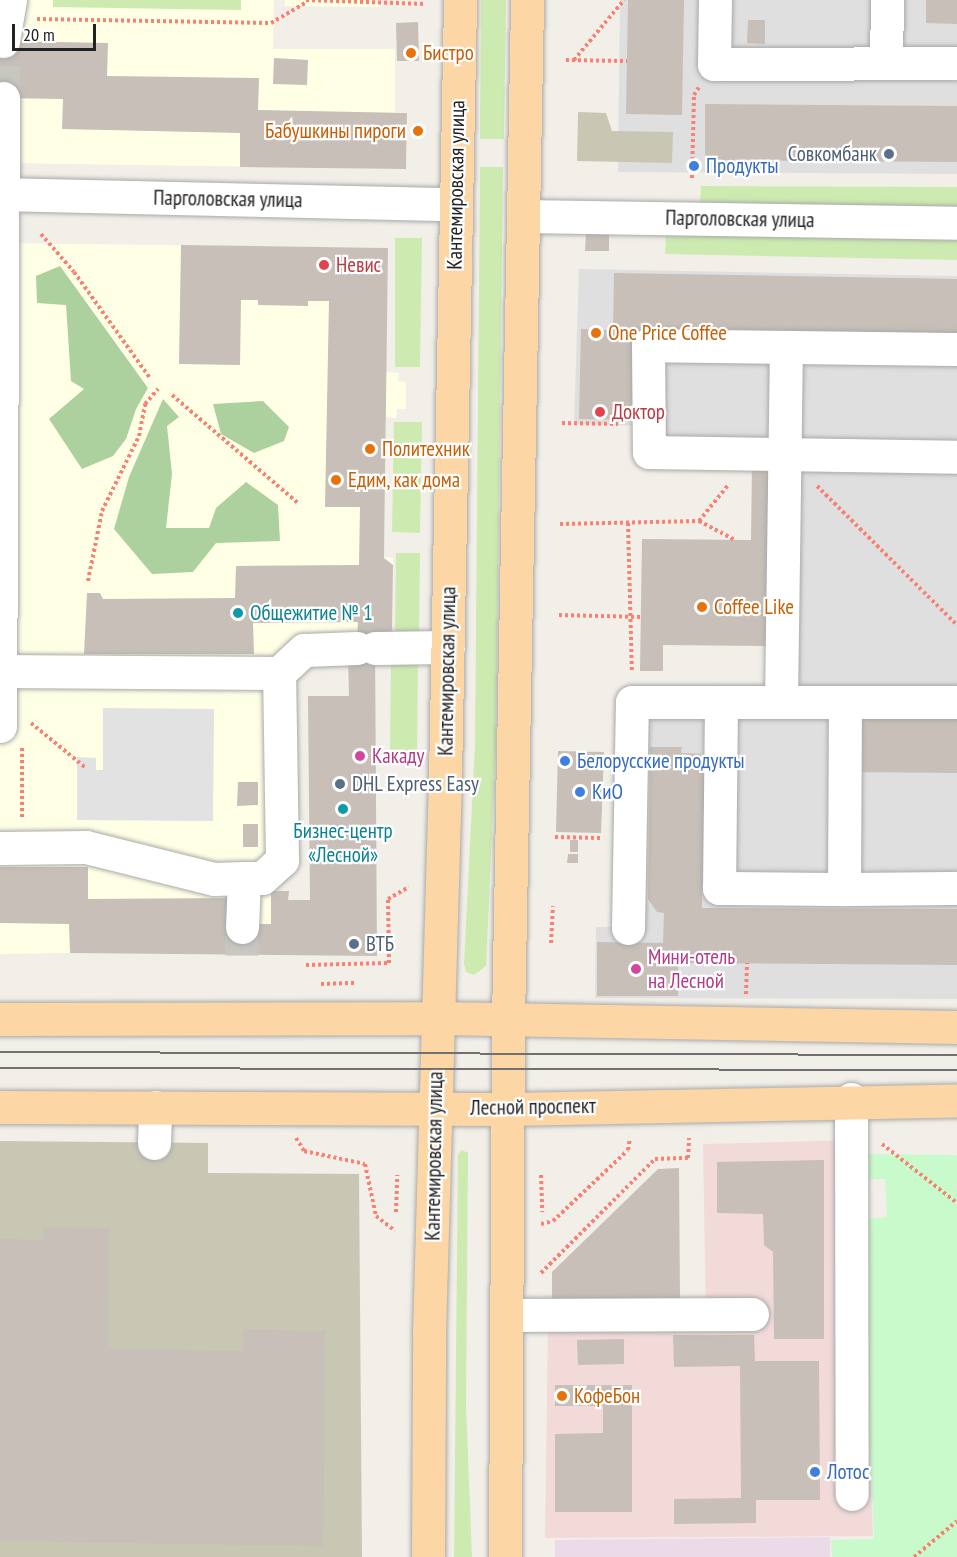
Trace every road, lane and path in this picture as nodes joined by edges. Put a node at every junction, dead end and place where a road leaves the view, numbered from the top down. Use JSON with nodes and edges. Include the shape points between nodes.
{"nodes":[{"id":1,"x":460,"y":0,"type":"edge"},
{"id":2,"x":527,"y":0,"type":"edge"},
{"id":3,"x":715,"y":0,"type":"edge"},
{"id":4,"x":887,"y":0,"type":"edge"},
{"id":5,"x":307,"y":1,"type":"edge"},
{"id":6,"x":623,"y":1,"type":"edge"},
{"id":7,"x":426,"y":4,"type":"dead end"},
{"id":8,"x":7,"y":20,"type":"edge"},
{"id":9,"x":566,"y":60,"type":"dead end"},
{"id":10,"x":574,"y":60,"type":"junction"},
{"id":11,"x":627,"y":61,"type":"dead end"},
{"id":12,"x":886,"y":63,"type":"junction"},
{"id":13,"x":957,"y":63,"type":"edge"},
{"id":14,"x":714,"y":64,"type":"junction"},
{"id":15,"x":3,"y":98,"type":"dead end"},
{"id":16,"x":692,"y":178,"type":"dead end"},
{"id":17,"x":2,"y":194,"type":"edge"},
{"id":18,"x":456,"y":204,"type":"junction"},
{"id":19,"x":523,"y":216,"type":"junction"},
{"id":20,"x":957,"y":223,"type":"edge"},
{"id":21,"x":41,"y":234,"type":"dead end"},
{"id":22,"x":786,"y":347,"type":"junction"},
{"id":23,"x":957,"y":349,"type":"edge"},
{"id":24,"x":150,"y":378,"type":"dead end"},
{"id":25,"x":158,"y":389,"type":"dead end"},
{"id":26,"x":172,"y":395,"type":"dead end"},
{"id":27,"x":562,"y":423,"type":"dead end"},
{"id":28,"x":649,"y":424,"type":"junction"},
{"id":29,"x":752,"y":454,"type":"junction"},
{"id":30,"x":785,"y":454,"type":"junction"},
{"id":31,"x":957,"y":457,"type":"edge"},
{"id":32,"x":298,"y":504,"type":"dead end"},
{"id":33,"x":699,"y":521,"type":"junction"},
{"id":34,"x":628,"y":523,"type":"junction"},
{"id":35,"x":560,"y":524,"type":"dead end"},
{"id":36,"x":735,"y":540,"type":"dead end"},
{"id":37,"x":88,"y":581,"type":"dead end"},
{"id":38,"x":559,"y":615,"type":"dead end"},
{"id":39,"x":630,"y":617,"type":"junction"},
{"id":40,"x":641,"y":617,"type":"dead end"},
{"id":41,"x":957,"y":625,"type":"edge"},
{"id":42,"x":448,"y":647,"type":"junction"},
{"id":43,"x":1,"y":671,"type":"edge"},
{"id":44,"x":279,"y":673,"type":"junction"},
{"id":45,"x":632,"y":702,"type":"junction"},
{"id":46,"x":721,"y":702,"type":"junction"},
{"id":47,"x":781,"y":702,"type":"junction"},
{"id":48,"x":845,"y":702,"type":"junction"},
{"id":49,"x":957,"y":702,"type":"edge"},
{"id":50,"x":0,"y":725,"type":"edge"},
{"id":51,"x":87,"y":769,"type":"dead end"},
{"id":52,"x":555,"y":837,"type":"dead end"},
{"id":53,"x":630,"y":839,"type":"junction"},
{"id":54,"x":0,"y":848,"type":"edge"},
{"id":55,"x":244,"y":878,"type":"junction"},
{"id":56,"x":409,"y":887,"type":"dead end"},
{"id":57,"x":957,"y":888,"type":"edge"},
{"id":58,"x":844,"y":889,"type":"junction"},
{"id":59,"x":553,"y":906,"type":"dead end"},
{"id":60,"x":243,"y":927,"type":"tunnel mouth"},
{"id":61,"x":628,"y":927,"type":"dead end"},
{"id":62,"x":551,"y":943,"type":"dead end"},
{"id":63,"x":747,"y":963,"type":"dead end"},
{"id":64,"x":306,"y":965,"type":"dead end"},
{"id":65,"x":357,"y":983,"type":"dead end"},
{"id":66,"x":321,"y":984,"type":"dead end"},
{"id":67,"x":746,"y":1001,"type":"dead end"},
{"id":68,"x":437,"y":1018,"type":"junction"},
{"id":69,"x":0,"y":1019,"type":"edge"},
{"id":70,"x":508,"y":1021,"type":"junction"},
{"id":71,"x":957,"y":1027,"type":"edge"},
{"id":72,"x":851,"y":1099,"type":"junction"},
{"id":73,"x":957,"y":1100,"type":"edge"},
{"id":74,"x":0,"y":1107,"type":"edge"},
{"id":75,"x":155,"y":1107,"type":"junction"},
{"id":76,"x":435,"y":1109,"type":"junction"},
{"id":77,"x":507,"y":1109,"type":"junction"},
{"id":78,"x":296,"y":1137,"type":"dead end"},
{"id":79,"x":688,"y":1138,"type":"dead end"},
{"id":80,"x":630,"y":1139,"type":"dead end"},
{"id":81,"x":875,"y":1139,"type":"dead end"},
{"id":82,"x":154,"y":1143,"type":"dead end"},
{"id":83,"x":397,"y":1175,"type":"dead end"},
{"id":84,"x":541,"y":1175,"type":"dead end"},
{"id":85,"x":957,"y":1203,"type":"edge"},
{"id":86,"x":396,"y":1212,"type":"dead end"},
{"id":87,"x":542,"y":1212,"type":"dead end"},
{"id":88,"x":541,"y":1224,"type":"dead end"},
{"id":89,"x":395,"y":1231,"type":"dead end"},
{"id":90,"x":541,"y":1273,"type":"dead end"},
{"id":91,"x":752,"y":1314,"type":"dead end"},
{"id":92,"x":507,"y":1315,"type":"junction"},
{"id":93,"x":852,"y":1494,"type":"dead end"},
{"id":94,"x":957,"y":1521,"type":"edge"},
{"id":95,"x":428,"y":1557,"type":"edge"},
{"id":96,"x":505,"y":1557,"type":"edge"},
{"id":97,"x":914,"y":1557,"type":"edge"}],
"edges":[{"from":1,"to":18,"type":"main road","name":"Кантемировская улица"},
{"from":2,"to":19,"type":"main road"},
{"from":3,"to":14,"type":"street"},
{"from":4,"to":12,"type":"street"},
{"from":5,"to":7,"type":"path"},
{"from":5,"to":8,"type":"path","via":[[271,23]]},
{"from":6,"to":10,"type":"path"},
{"from":9,"to":10,"type":"path"},
{"from":10,"to":11,"type":"path"},
{"from":12,"to":13,"type":"street"},
{"from":12,"to":14,"type":"street"},
{"from":14,"to":16,"type":"path","via":[[694,95]]},
{"from":15,"to":17,"type":"street"},
{"from":17,"to":18,"type":"street","name":"Парголовская улица"},
{"from":17,"to":43,"type":"street"},
{"from":18,"to":42,"type":"main road","name":"Кантемировская улица"},
{"from":19,"to":20,"type":"street","name":"Парголовская улица"},
{"from":19,"to":70,"type":"main road"},
{"from":21,"to":24,"type":"path","via":[[74,272]]},
{"from":22,"to":23,"type":"street"},
{"from":22,"to":28,"type":"street","via":[[648,345]]},
{"from":22,"to":30,"type":"street"},
{"from":25,"to":37,"type":"path","via":[[145,404],[139,436],[102,512]]},
{"from":26,"to":32,"type":"path"},
{"from":27,"to":28,"type":"path"},
{"from":28,"to":29,"type":"street","via":[[649,452]]},
{"from":29,"to":30,"type":"street"},
{"from":29,"to":33,"type":"path"},
{"from":30,"to":31,"type":"street"},
{"from":30,"to":41,"type":"path"},
{"from":30,"to":47,"type":"street"},
{"from":33,"to":34,"type":"path"},
{"from":33,"to":36,"type":"path"},
{"from":34,"to":35,"type":"path"},
{"from":34,"to":39,"type":"path"},
{"from":38,"to":39,"type":"path"},
{"from":39,"to":40,"type":"path"},
{"from":39,"to":45,"type":"path"},
{"from":42,"to":44,"type":"street","via":[[304,650]]},
{"from":42,"to":68,"type":"main road","name":"Кантемировская улица"},
{"from":43,"to":44,"type":"street"},
{"from":43,"to":50,"type":"street"},
{"from":44,"to":55,"type":"street","via":[[282,860],[262,878]]},
{"from":45,"to":46,"type":"street"},
{"from":45,"to":53,"type":"street"},
{"from":46,"to":47,"type":"street"},
{"from":46,"to":58,"type":"street","via":[[719,888]]},
{"from":47,"to":48,"type":"street"},
{"from":48,"to":49,"type":"street"},
{"from":48,"to":58,"type":"street"},
{"from":50,"to":51,"type":"path","via":[[32,723]]},
{"from":52,"to":53,"type":"path"},
{"from":53,"to":61,"type":"street"},
{"from":54,"to":55,"type":"street","via":[[86,847],[214,879]]},
{"from":55,"to":60,"type":"street"},
{"from":56,"to":64,"type":"path","via":[[388,899],[388,963]]},
{"from":57,"to":58,"type":"street"},
{"from":59,"to":62,"type":"path"},
{"from":63,"to":67,"type":"path"},
{"from":65,"to":66,"type":"path"},
{"from":68,"to":69,"type":"main road"},
{"from":68,"to":70,"type":"main road"},
{"from":68,"to":76,"type":"main road","name":"Кантемировская улица"},
{"from":70,"to":71,"type":"main road"},
{"from":70,"to":77,"type":"main road"},
{"from":72,"to":73,"type":"main road","name":"Лесной проспект"},
{"from":72,"to":77,"type":"main road","name":"Лесной проспект"},
{"from":72,"to":93,"type":"street"},
{"from":74,"to":75,"type":"main road","name":"Лесной проспект"},
{"from":75,"to":76,"type":"main road","name":"Лесной проспект"},
{"from":75,"to":82,"type":"street"},
{"from":76,"to":77,"type":"main road","name":"Лесной проспект"},
{"from":76,"to":95,"type":"main road","name":"Кантемировская улица"},
{"from":77,"to":92,"type":"main road"},
{"from":78,"to":89,"type":"path","via":[[304,1151],[365,1164],[376,1216]]},
{"from":79,"to":90,"type":"path","via":[[688,1158],[655,1159]]},
{"from":80,"to":88,"type":"path","via":[[628,1150],[553,1221]]},
{"from":81,"to":85,"type":"path"},
{"from":83,"to":86,"type":"path"},
{"from":84,"to":87,"type":"path"},
{"from":91,"to":92,"type":"street"},
{"from":92,"to":96,"type":"main road"},
{"from":94,"to":97,"type":"path"}]}
